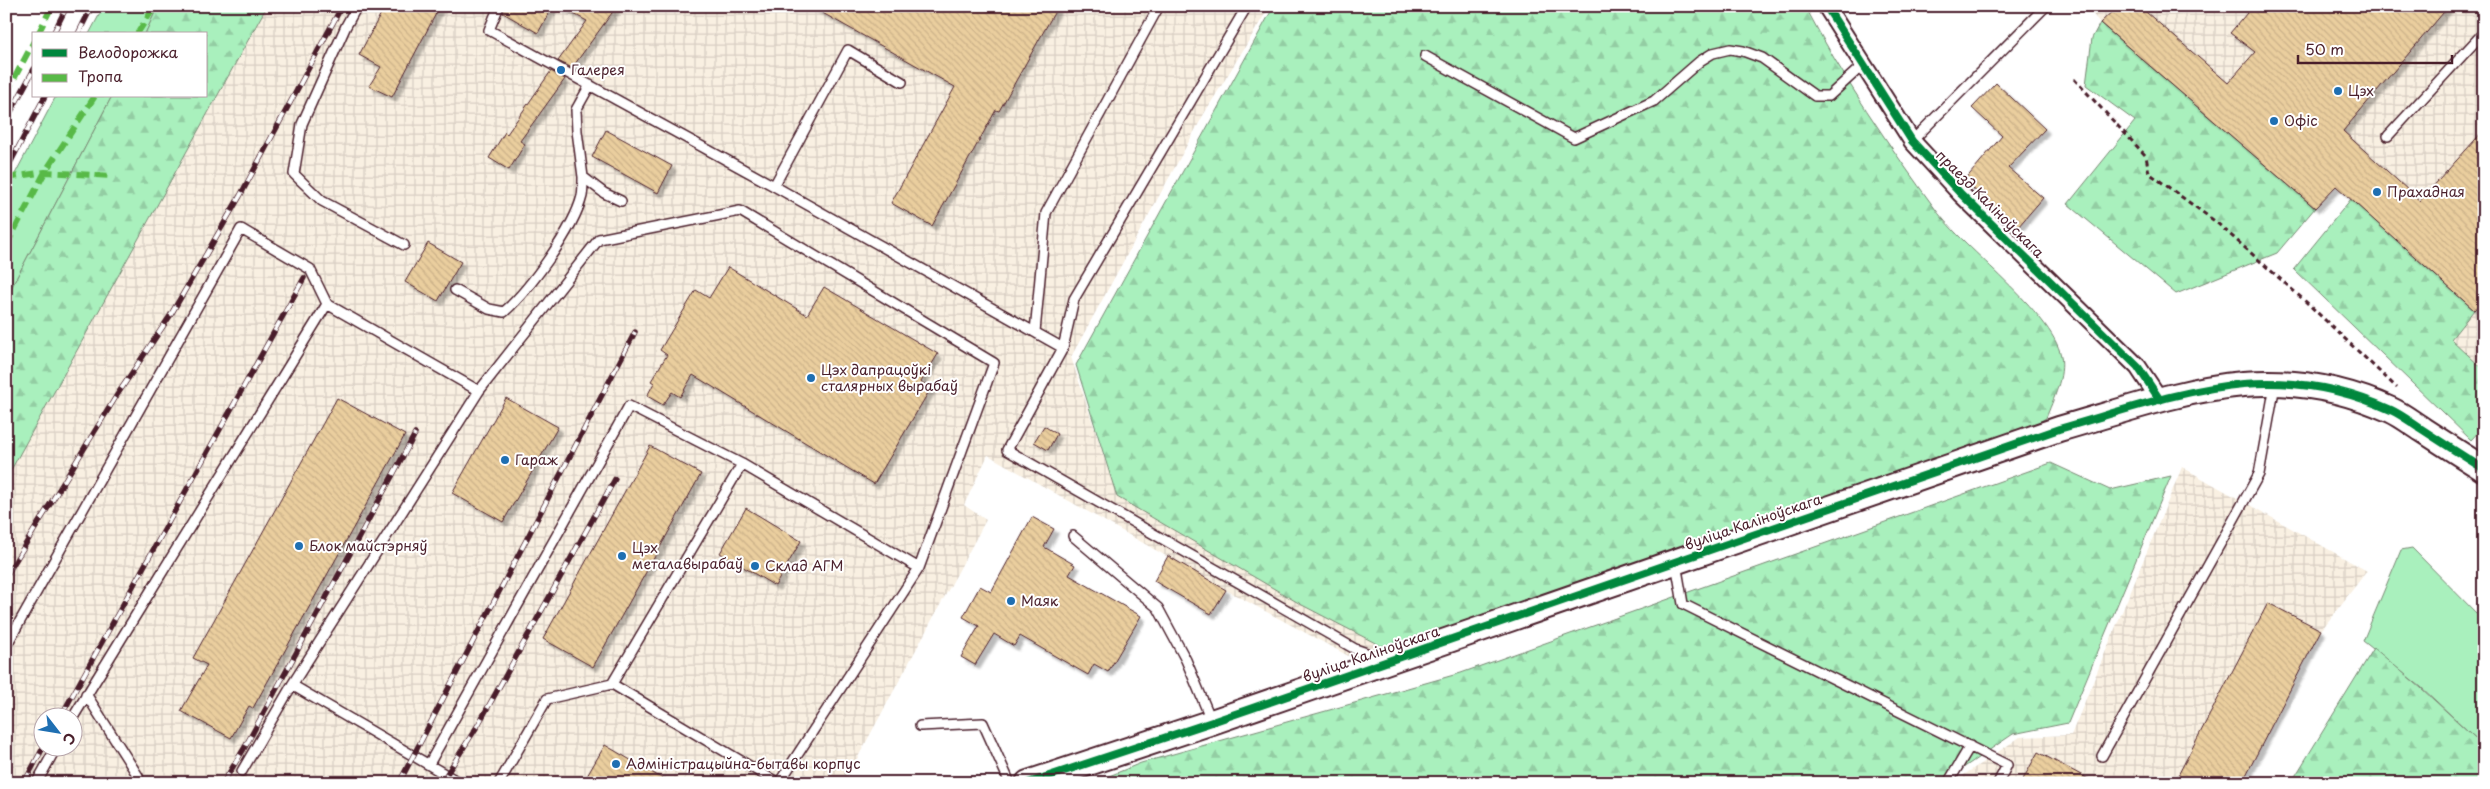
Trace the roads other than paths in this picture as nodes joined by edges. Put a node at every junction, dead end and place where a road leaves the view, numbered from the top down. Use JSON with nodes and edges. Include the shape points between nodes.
{"nodes":[{"id":1,"x":357,"y":6,"type":"edge"},
{"id":2,"x":498,"y":6,"type":"edge"},
{"id":3,"x":1159,"y":6,"type":"edge"},
{"id":4,"x":1247,"y":6,"type":"edge"},
{"id":5,"x":1826,"y":6,"type":"edge"},
{"id":6,"x":2042,"y":8,"type":"edge"},
{"id":7,"x":2484,"y":32,"type":"edge"},
{"id":8,"x":1425,"y":56,"type":"dead end"},
{"id":9,"x":1863,"y":66,"type":"junction"},
{"id":10,"x":902,"y":82,"type":"dead end"},
{"id":11,"x":590,"y":85,"type":"junction"},
{"id":12,"x":2388,"y":136,"type":"dead end"},
{"id":13,"x":1912,"y":141,"type":"junction"},
{"id":14,"x":584,"y":177,"type":"junction"},
{"id":15,"x":774,"y":186,"type":"junction"},
{"id":16,"x":621,"y":201,"type":"dead end"},
{"id":17,"x":404,"y":245,"type":"dead end"},
{"id":18,"x":455,"y":290,"type":"dead end"},
{"id":19,"x":326,"y":304,"type":"junction"},
{"id":20,"x":1036,"y":332,"type":"junction"},
{"id":21,"x":1063,"y":348,"type":"junction"},
{"id":22,"x":2276,"y":382,"type":"junction"},
{"id":23,"x":479,"y":391,"type":"junction"},
{"id":24,"x":2160,"y":400,"type":"junction"},
{"id":25,"x":742,"y":464,"type":"junction"},
{"id":26,"x":2484,"y":469,"type":"edge"},
{"id":27,"x":1073,"y":536,"type":"dead end"},
{"id":28,"x":1676,"y":563,"type":"junction"},
{"id":29,"x":919,"y":568,"type":"junction"},
{"id":30,"x":6,"y":646,"type":"edge"},
{"id":31,"x":1388,"y":661,"type":"junction"},
{"id":32,"x":612,"y":684,"type":"junction"},
{"id":33,"x":292,"y":685,"type":"junction"},
{"id":34,"x":86,"y":694,"type":"junction"},
{"id":35,"x":79,"y":706,"type":"edge"},
{"id":36,"x":1212,"y":722,"type":"junction"},
{"id":37,"x":920,"y":726,"type":"dead end"},
{"id":38,"x":1970,"y":746,"type":"junction"},
{"id":39,"x":51,"y":756,"type":"edge"},
{"id":40,"x":2102,"y":756,"type":"dead end"},
{"id":41,"x":428,"y":764,"type":"junction"},
{"id":42,"x":242,"y":771,"type":"dead end"},
{"id":43,"x":37,"y":782,"type":"edge"},
{"id":44,"x":135,"y":783,"type":"edge"},
{"id":45,"x":460,"y":783,"type":"edge"},
{"id":46,"x":499,"y":783,"type":"edge"},
{"id":47,"x":779,"y":783,"type":"edge"},
{"id":48,"x":1010,"y":783,"type":"edge"},
{"id":49,"x":1028,"y":783,"type":"edge"},
{"id":50,"x":1948,"y":783,"type":"edge"},
{"id":51,"x":1998,"y":783,"type":"edge"}],
"edges":[{"from":1,"to":17,"type":"lane","via":[[302,124],[294,174],[322,201]]},
{"from":2,"to":11,"type":"lane","via":[[489,30]]},
{"from":3,"to":20,"type":"lane","via":[[1046,213]]},
{"from":4,"to":21,"type":"lane","via":[[1074,299]]},
{"from":5,"to":9,"type":"street","name":"праезд Каліноўскага"},
{"from":6,"to":13,"type":"lane"},
{"from":7,"to":12,"type":"lane"},
{"from":8,"to":9,"type":"lane","via":[[1574,138],[1654,101],[1713,52],[1730,49],[1762,58],[1814,96],[1829,96]]},
{"from":9,"to":13,"type":"street","name":"праезд Каліноўскага"},
{"from":10,"to":15,"type":"lane","via":[[848,50]]},
{"from":11,"to":14,"type":"lane","via":[[576,110]]},
{"from":11,"to":15,"type":"lane"},
{"from":13,"to":24,"type":"street","name":"праезд Каліноўскага","via":[[1960,193],[2138,367]]},
{"from":14,"to":16,"type":"lane","via":[[604,193]]},
{"from":14,"to":18,"type":"lane","via":[[582,197],[568,228],[515,302],[504,312],[489,309]]},
{"from":15,"to":20,"type":"lane"},
{"from":19,"to":23,"type":"lane"},
{"from":19,"to":30,"type":"lane","via":[[310,268],[241,229]]},
{"from":19,"to":34,"type":"lane"},
{"from":20,"to":21,"type":"lane"},
{"from":21,"to":31,"type":"lane","via":[[1007,450],[1355,649]]},
{"from":22,"to":24,"type":"street","name":"вуліца Каліноўскага","via":[[2233,384]]},
{"from":22,"to":26,"type":"street","name":"вуліца Каліноўскага","via":[[2333,389],[2392,410]]},
{"from":22,"to":40,"type":"lane","via":[[2259,474]]},
{"from":23,"to":29,"type":"lane","via":[[600,239],[740,211],[994,364]]},
{"from":23,"to":33,"type":"lane"},
{"from":24,"to":28,"type":"street","name":"вуліца Каліноўскага","via":[[2059,429]]},
{"from":25,"to":29,"type":"lane"},
{"from":25,"to":32,"type":"lane"},
{"from":25,"to":41,"type":"lane","via":[[629,406]]},
{"from":27,"to":36,"type":"lane","via":[[1158,608],[1186,660]]},
{"from":28,"to":31,"type":"street","name":"вуліца Каліноўскага"},
{"from":28,"to":38,"type":"lane","via":[[1683,604]]},
{"from":29,"to":47,"type":"lane"},
{"from":31,"to":36,"type":"street","name":"вуліца Каліноўскага"},
{"from":32,"to":46,"type":"lane","via":[[547,700]]},
{"from":32,"to":47,"type":"lane"},
{"from":33,"to":41,"type":"lane"},
{"from":33,"to":42,"type":"lane"},
{"from":34,"to":35,"type":"lane"},
{"from":34,"to":44,"type":"lane","via":[[138,776]]},
{"from":36,"to":49,"type":"street","name":"вуліца Каліноўскага","via":[[1078,770]]},
{"from":37,"to":48,"type":"lane","via":[[982,723]]},
{"from":38,"to":50,"type":"lane"},
{"from":38,"to":51,"type":"lane","via":[[2007,765]]},
{"from":39,"to":43,"type":"lane"},
{"from":41,"to":45,"type":"lane"}]}
